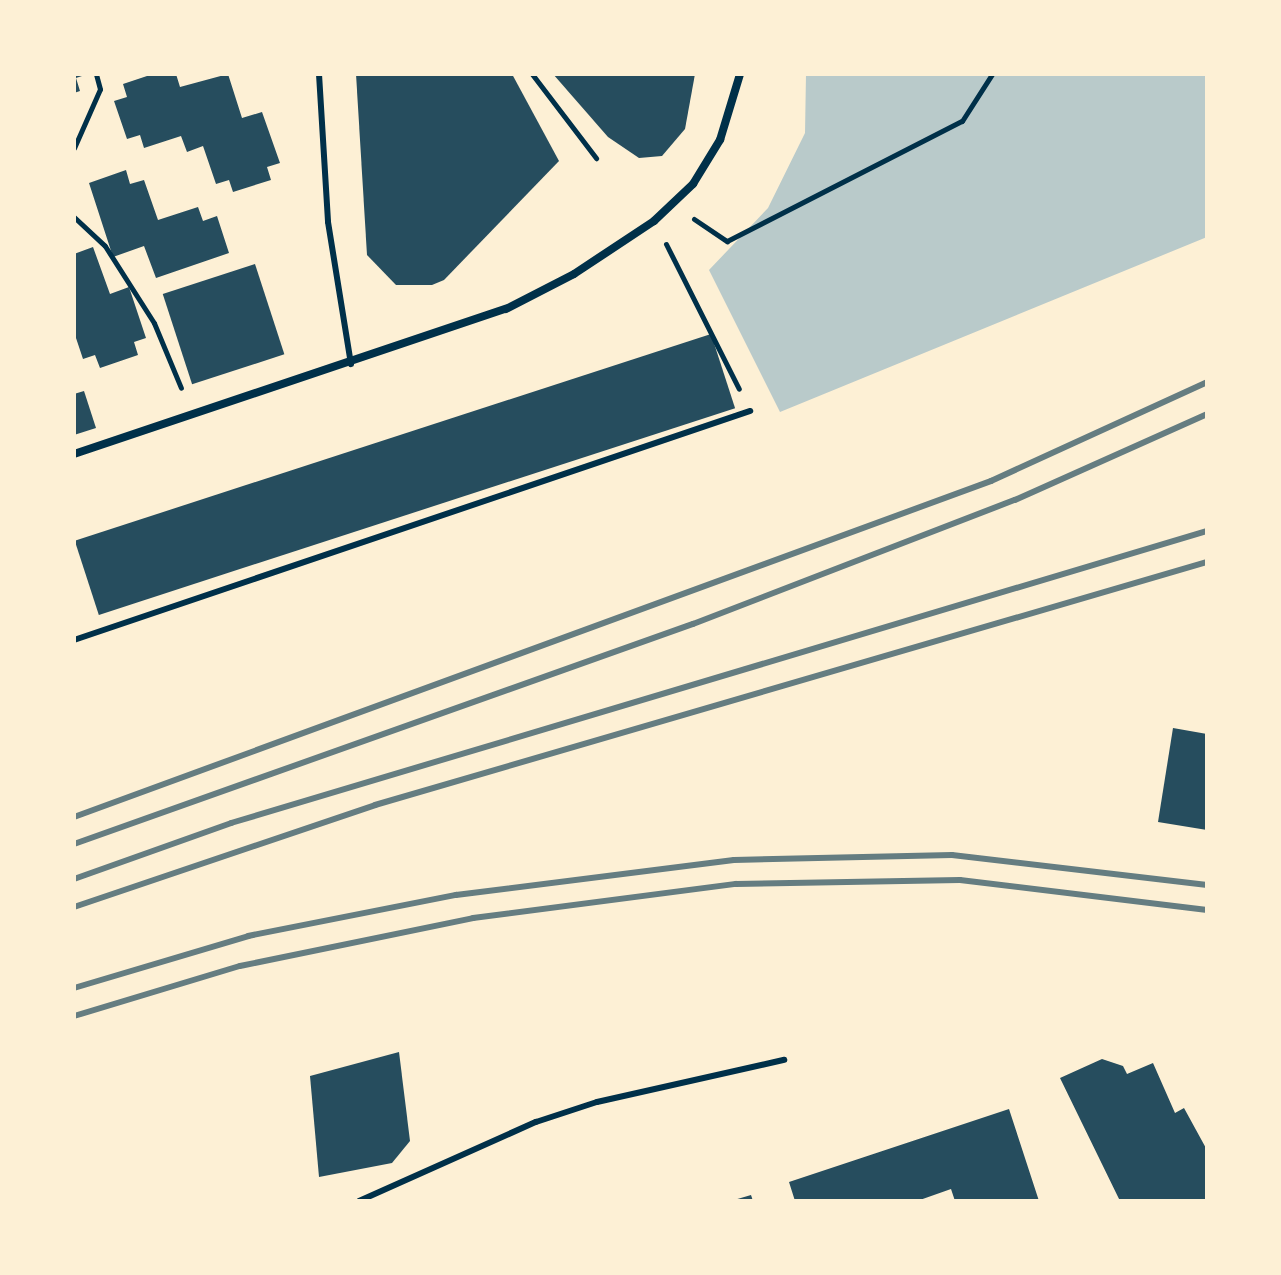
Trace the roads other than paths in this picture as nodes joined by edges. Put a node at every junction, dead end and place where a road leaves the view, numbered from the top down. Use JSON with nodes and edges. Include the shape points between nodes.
{"nodes":[{"id":1,"x":319,"y":74,"type":"edge"},
{"id":2,"x":740,"y":74,"type":"edge"},
{"id":3,"x":351,"y":364,"type":"junction"},
{"id":4,"x":750,"y":411,"type":"road end"},
{"id":5,"x":74,"y":454,"type":"edge"},
{"id":6,"x":74,"y":640,"type":"edge"},
{"id":7,"x":784,"y":1060,"type":"dead end"},
{"id":8,"x":359,"y":1201,"type":"edge"}],
"edges":[{"from":1,"to":3,"type":"lane","via":[[328,222]]},
{"from":2,"to":3,"type":"street","via":[[710,160],[654,221],[574,274],[506,309]]},
{"from":3,"to":5,"type":"street"},
{"from":4,"to":6,"type":"lane"},
{"from":7,"to":8,"type":"lane","via":[[597,1102],[536,1122]]}]}
